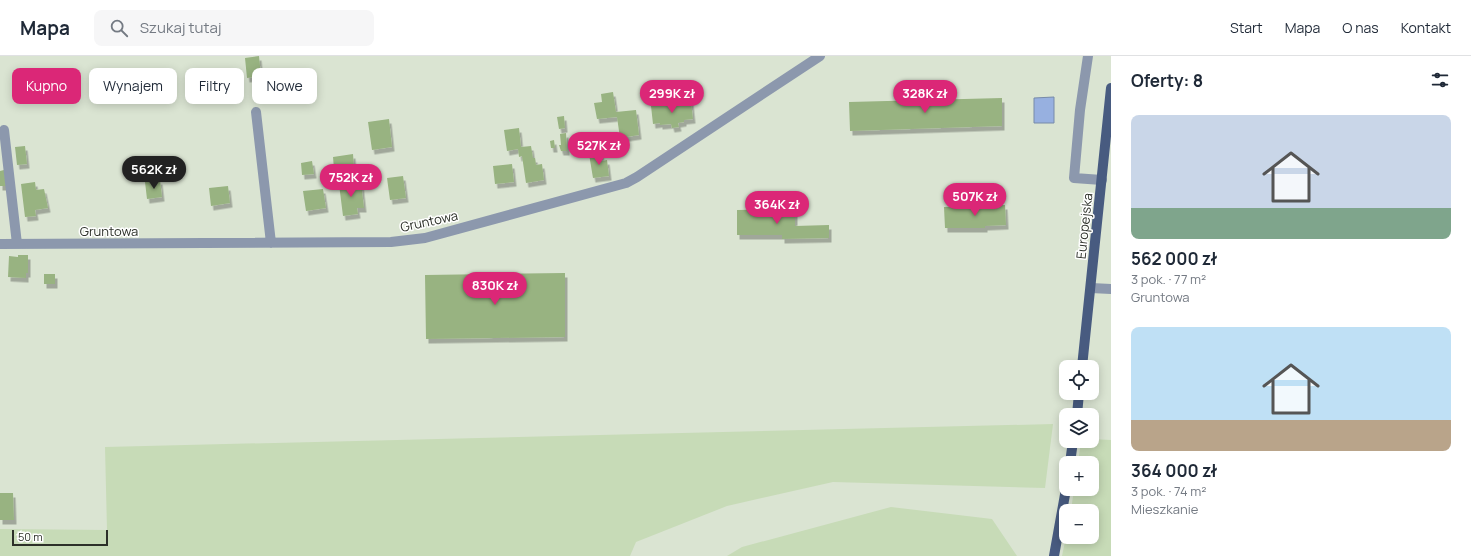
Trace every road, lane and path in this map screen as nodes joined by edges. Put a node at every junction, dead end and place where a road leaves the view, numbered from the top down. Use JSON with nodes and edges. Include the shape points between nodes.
{"nodes":[{"id":1,"x":820,"y":56,"type":"edge"},
{"id":2,"x":1088,"y":56,"type":"edge"},
{"id":3,"x":1111,"y":88,"type":"edge"},
{"id":4,"x":256,"y":112,"type":"dead end"},
{"id":5,"x":4,"y":130,"type":"dead end"},
{"id":6,"x":1102,"y":180,"type":"junction"},
{"id":7,"x":271,"y":243,"type":"junction"},
{"id":8,"x":0,"y":244,"type":"edge"},
{"id":9,"x":17,"y":244,"type":"junction"},
{"id":10,"x":1091,"y":288,"type":"junction"},
{"id":11,"x":1111,"y":289,"type":"edge"},
{"id":12,"x":1083,"y":360,"type":"edge"},
{"id":13,"x":1065,"y":496,"type":"edge"},
{"id":14,"x":1054,"y":556,"type":"edge"}],
"edges":[{"from":1,"to":7,"type":"street","name":"Gruntowa","via":[[626,183],[425,238],[391,242]]},
{"from":2,"to":6,"type":"street","via":[[1074,178]]},
{"from":3,"to":6,"type":"main road","name":"Europejska"},
{"from":4,"to":7,"type":"street"},
{"from":5,"to":9,"type":"street"},
{"from":6,"to":10,"type":"main road","name":"Europejska"},
{"from":7,"to":9,"type":"street","name":"Gruntowa"},
{"from":8,"to":9,"type":"street","name":"Gruntowa"},
{"from":10,"to":11,"type":"street"},
{"from":10,"to":12,"type":"main road","name":"Europejska"},
{"from":13,"to":14,"type":"main road"}]}
